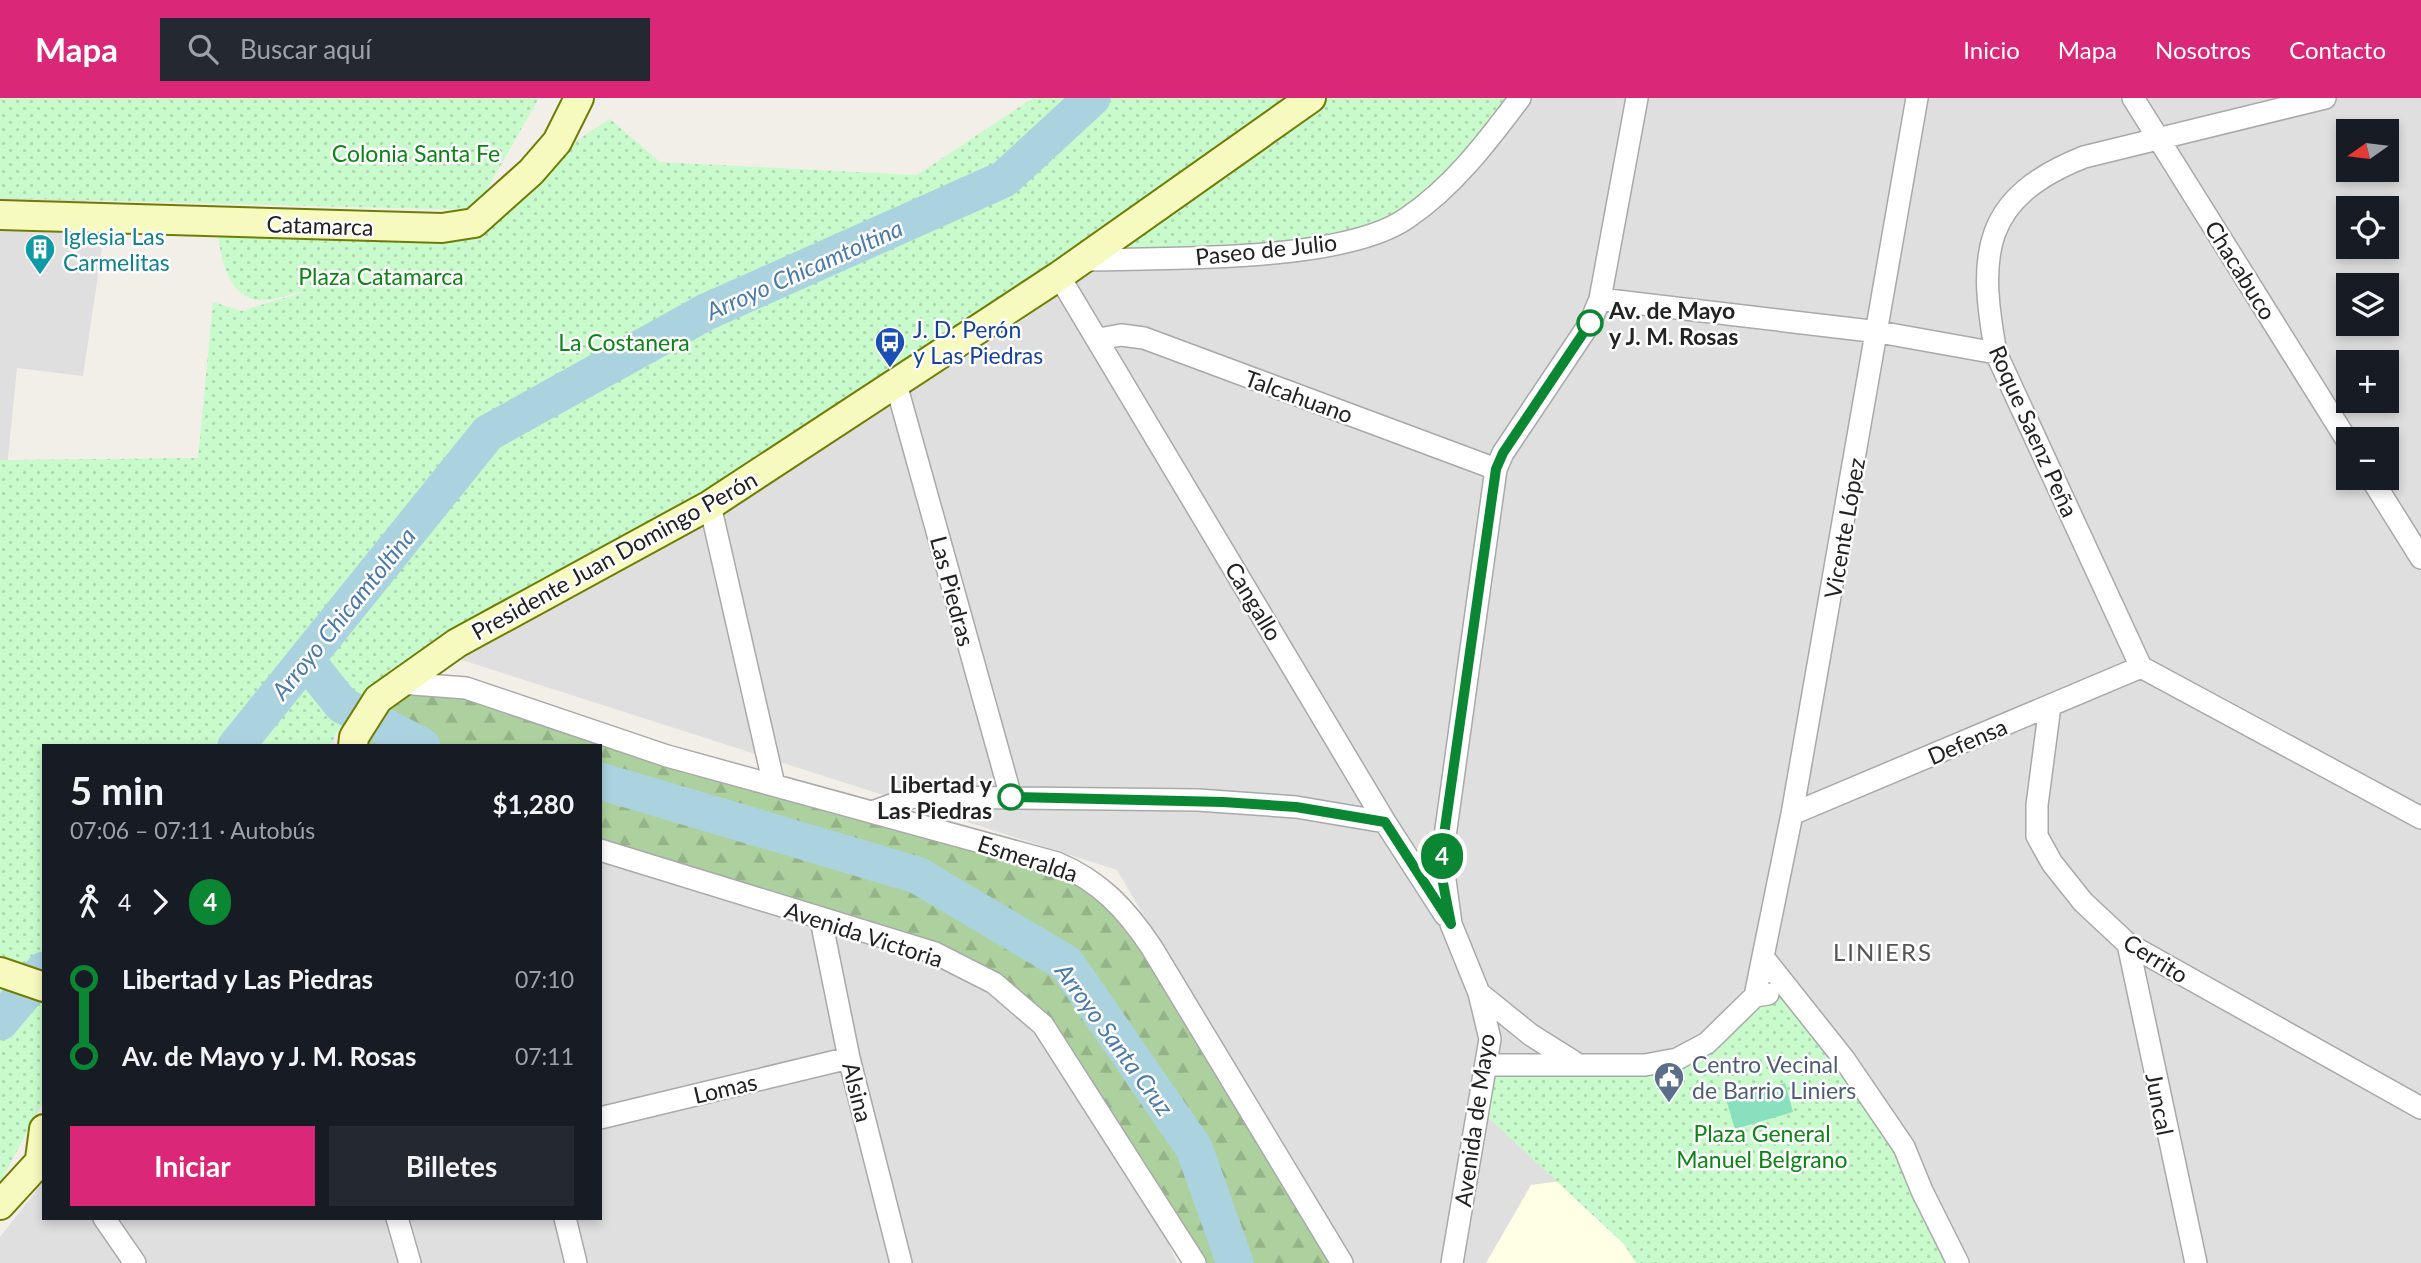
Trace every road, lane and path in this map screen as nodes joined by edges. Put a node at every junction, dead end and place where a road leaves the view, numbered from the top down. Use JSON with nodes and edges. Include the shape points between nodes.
{"nodes":[{"id":1,"x":579,"y":98,"type":"edge"},
{"id":2,"x":1311,"y":98,"type":"edge"},
{"id":3,"x":1520,"y":98,"type":"edge"},
{"id":4,"x":1637,"y":98,"type":"edge"},
{"id":5,"x":1917,"y":98,"type":"edge"},
{"id":6,"x":2133,"y":98,"type":"edge"},
{"id":7,"x":2325,"y":98,"type":"edge"},
{"id":8,"x":2160,"y":140,"type":"junction"},
{"id":9,"x":0,"y":215,"type":"edge"},
{"id":10,"x":1082,"y":260,"type":"junction"},
{"id":11,"x":1059,"y":276,"type":"junction"},
{"id":12,"x":1600,"y":299,"type":"junction"},
{"id":13,"x":1879,"y":332,"type":"junction"},
{"id":14,"x":1099,"y":339,"type":"junction"},
{"id":15,"x":1996,"y":353,"type":"junction"},
{"id":16,"x":896,"y":384,"type":"junction"},
{"id":17,"x":2339,"y":427,"type":"edge"},
{"id":18,"x":1496,"y":469,"type":"junction"},
{"id":19,"x":2378,"y":490,"type":"edge"},
{"id":20,"x":710,"y":505,"type":"junction"},
{"id":21,"x":2421,"y":558,"type":"edge"},
{"id":22,"x":2141,"y":667,"type":"junction"},
{"id":23,"x":389,"y":691,"type":"junction"},
{"id":24,"x":2050,"y":706,"type":"junction"},
{"id":25,"x":354,"y":741,"type":"edge"},
{"id":26,"x":774,"y":785,"type":"junction"},
{"id":27,"x":1011,"y":797,"type":"junction"},
{"id":28,"x":872,"y":812,"type":"junction"},
{"id":29,"x":1792,"y":814,"type":"junction"},
{"id":30,"x":2421,"y":818,"type":"edge"},
{"id":31,"x":1385,"y":822,"type":"junction"},
{"id":32,"x":602,"y":851,"type":"edge"},
{"id":33,"x":821,"y":920,"type":"junction"},
{"id":34,"x":1451,"y":924,"type":"junction"},
{"id":35,"x":2128,"y":944,"type":"junction"},
{"id":36,"x":1763,"y":957,"type":"junction"},
{"id":37,"x":0,"y":972,"type":"edge"},
{"id":38,"x":42,"y":986,"type":"edge"},
{"id":39,"x":1790,"y":990,"type":"junction"},
{"id":40,"x":1479,"y":993,"type":"junction"},
{"id":41,"x":1755,"y":996,"type":"junction"},
{"id":42,"x":849,"y":1058,"type":"junction"},
{"id":43,"x":1576,"y":1063,"type":"junction"},
{"id":44,"x":1486,"y":1065,"type":"junction"},
{"id":45,"x":2421,"y":1108,"type":"edge"},
{"id":46,"x":602,"y":1118,"type":"edge"},
{"id":47,"x":42,"y":1159,"type":"edge"},
{"id":48,"x":0,"y":1205,"type":"edge"},
{"id":49,"x":105,"y":1220,"type":"edge"},
{"id":50,"x":398,"y":1220,"type":"edge"},
{"id":51,"x":565,"y":1220,"type":"edge"},
{"id":52,"x":135,"y":1263,"type":"edge"},
{"id":53,"x":410,"y":1263,"type":"edge"},
{"id":54,"x":576,"y":1263,"type":"edge"},
{"id":55,"x":901,"y":1263,"type":"edge"},
{"id":56,"x":1195,"y":1263,"type":"edge"},
{"id":57,"x":1342,"y":1263,"type":"edge"},
{"id":58,"x":1452,"y":1263,"type":"edge"},
{"id":59,"x":1958,"y":1263,"type":"edge"},
{"id":60,"x":2196,"y":1263,"type":"edge"}],
"edges":[{"from":1,"to":9,"type":"street","name":"Catamarca","via":[[557,142],[474,223],[442,228]]},
{"from":2,"to":10,"type":"street","name":"Presidente Juan Domingo Perón"},
{"from":3,"to":10,"type":"street","name":"Paseo de Julio","via":[[1434,198],[1405,220],[1373,234],[1298,250]]},
{"from":4,"to":12,"type":"street","name":"Avenida de Mayo"},
{"from":5,"to":13,"type":"street","name":"Vicente López"},
{"from":6,"to":8,"type":"street","name":"Chacabuco"},
{"from":7,"to":8,"type":"street","name":"Roque Saenz Peña"},
{"from":8,"to":15,"type":"street","name":"Roque Saenz Peña","via":[[2084,157],[2048,172],[2024,189],[2006,211],[1993,236],[1986,298]]},
{"from":8,"to":17,"type":"street","name":"Chacabuco"},
{"from":10,"to":11,"type":"street","name":"Presidente Juan Domingo Perón"},
{"from":11,"to":14,"type":"street","name":"Cangallo"},
{"from":11,"to":16,"type":"street","name":"Presidente Juan Domingo Perón"},
{"from":12,"to":13,"type":"street"},
{"from":12,"to":18,"type":"street","name":"Avenida de Mayo","via":[[1590,323]]},
{"from":13,"to":15,"type":"street"},
{"from":13,"to":29,"type":"street","name":"Vicente López"},
{"from":14,"to":18,"type":"street","name":"Talcahuano","via":[[1121,335],[1144,338]]},
{"from":14,"to":31,"type":"street","name":"Cangallo"},
{"from":15,"to":22,"type":"street","name":"Roque Saenz Peña"},
{"from":16,"to":20,"type":"street","name":"Presidente Juan Domingo Perón"},
{"from":16,"to":27,"type":"street","name":"Las Piedras"},
{"from":18,"to":34,"type":"street","name":"Avenida de Mayo","via":[[1444,835],[1443,883]]},
{"from":19,"to":21,"type":"street"},
{"from":20,"to":23,"type":"street","name":"Presidente Juan Domingo Perón","via":[[457,643]]},
{"from":20,"to":26,"type":"street"},
{"from":22,"to":24,"type":"street","name":"Defensa"},
{"from":22,"to":30,"type":"street"},
{"from":23,"to":25,"type":"street","name":"Presidente Juan Domingo Perón"},
{"from":23,"to":26,"type":"street","name":"Esmeralda","via":[[466,688],[667,756]]},
{"from":24,"to":29,"type":"street","name":"Defensa"},
{"from":24,"to":35,"type":"street","name":"Cerrito","via":[[2037,836],[2083,902]]},
{"from":26,"to":28,"type":"street","name":"Esmeralda"},
{"from":27,"to":28,"type":"street","via":[[914,797]]},
{"from":27,"to":31,"type":"street","via":[[1210,801],[1296,807]]},
{"from":28,"to":57,"type":"street","name":"Esmeralda","via":[[1057,863],[1099,884],[1130,915],[1152,948]]},
{"from":29,"to":36,"type":"street","name":"Vicente López"},
{"from":31,"to":34,"type":"street","name":"Cangallo"},
{"from":32,"to":33,"type":"street","name":"Avenida Victoria"},
{"from":33,"to":42,"type":"street","name":"Alsina"},
{"from":33,"to":56,"type":"street","name":"Avenida Victoria","via":[[935,954],[1018,1001],[1043,1024]]},
{"from":34,"to":40,"type":"street","name":"Avenida de Mayo"},
{"from":35,"to":45,"type":"street","name":"Cerrito"},
{"from":35,"to":60,"type":"street","name":"Juncal"},
{"from":36,"to":39,"type":"street"},
{"from":36,"to":41,"type":"street","name":"Vicente López"},
{"from":37,"to":38,"type":"street"},
{"from":39,"to":41,"type":"street"},
{"from":39,"to":59,"type":"street","via":[[1904,1147]]},
{"from":40,"to":43,"type":"street","via":[[1531,1035]]},
{"from":40,"to":44,"type":"street","name":"Avenida de Mayo","via":[[1489,1027]]},
{"from":41,"to":43,"type":"street","via":[[1707,1043],[1678,1059],[1645,1065]]},
{"from":42,"to":46,"type":"street","name":"Lomas"},
{"from":42,"to":55,"type":"street","name":"Alsina"},
{"from":43,"to":44,"type":"street"},
{"from":44,"to":58,"type":"street","name":"Avenida de Mayo"},
{"from":47,"to":48,"type":"street"},
{"from":49,"to":52,"type":"street"},
{"from":50,"to":53,"type":"street"},
{"from":51,"to":54,"type":"street"}]}
